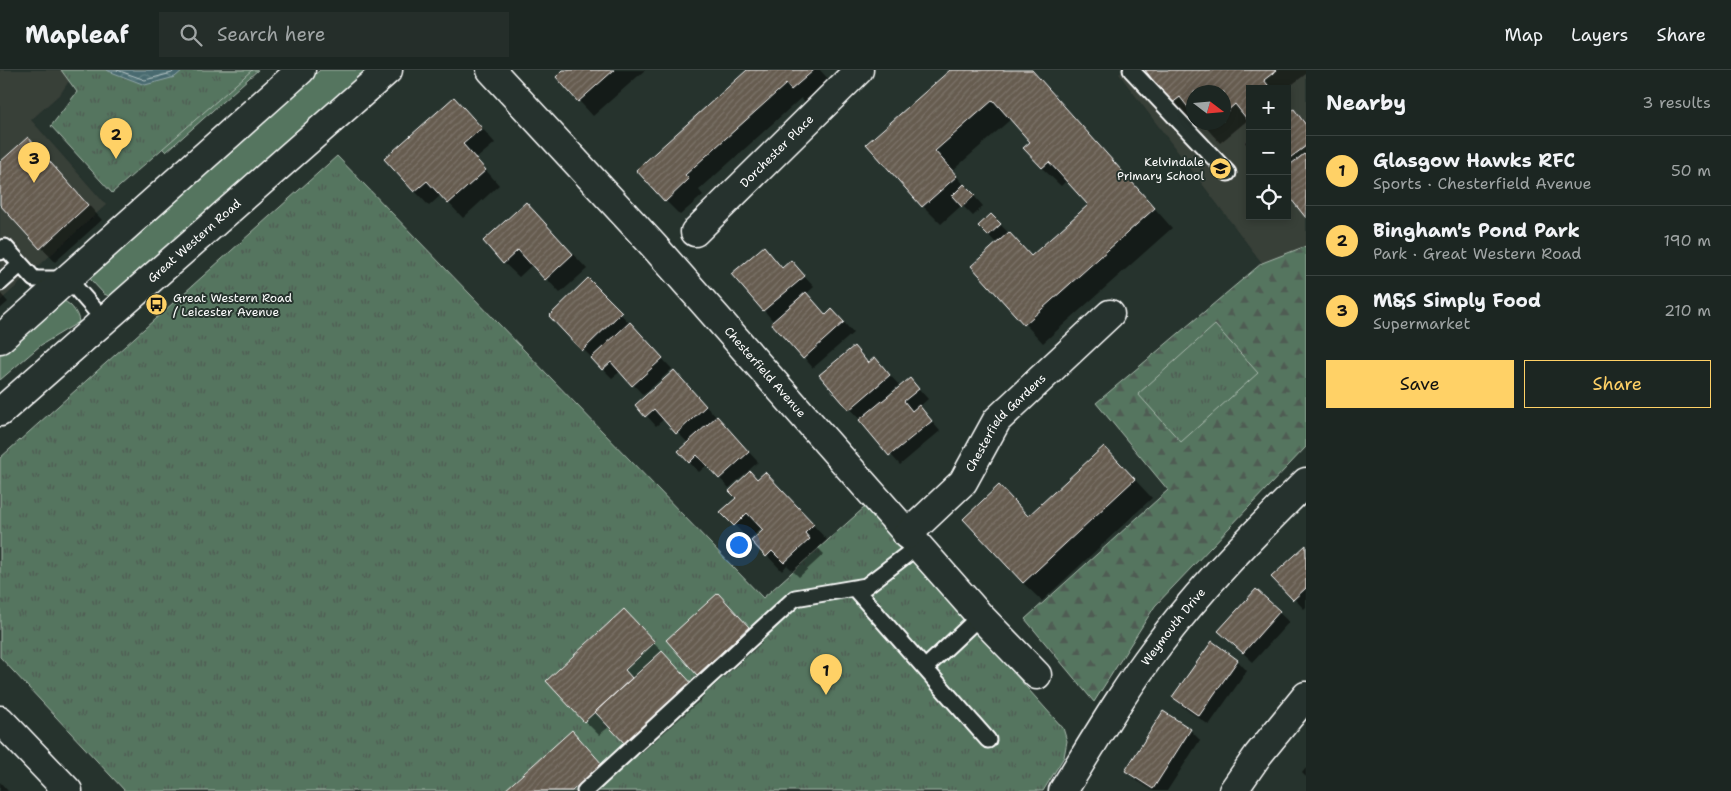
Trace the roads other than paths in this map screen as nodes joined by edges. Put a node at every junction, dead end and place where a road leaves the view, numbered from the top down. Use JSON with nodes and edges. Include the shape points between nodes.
{"nodes":[{"id":1,"x":301,"y":70,"type":"edge"},
{"id":2,"x":388,"y":70,"type":"edge"},
{"id":3,"x":492,"y":70,"type":"edge"},
{"id":4,"x":859,"y":70,"type":"edge"},
{"id":5,"x":1131,"y":70,"type":"edge"},
{"id":6,"x":1228,"y":173,"type":"dead end"},
{"id":7,"x":694,"y":232,"type":"dead end"},
{"id":8,"x":2,"y":247,"type":"edge"},
{"id":9,"x":20,"y":265,"type":"junction"},
{"id":10,"x":68,"y":279,"type":"junction"},
{"id":11,"x":0,"y":283,"type":"edge"},
{"id":12,"x":1110,"y":314,"type":"dead end"},
{"id":13,"x":104,"y":320,"type":"junction"},
{"id":14,"x":0,"y":338,"type":"edge"},
{"id":15,"x":0,"y":412,"type":"edge"},
{"id":16,"x":1306,"y":482,"type":"edge"},
{"id":17,"x":912,"y":540,"type":"junction"},
{"id":18,"x":854,"y":588,"type":"junction"},
{"id":19,"x":980,"y":616,"type":"junction"},
{"id":20,"x":925,"y":668,"type":"junction"},
{"id":21,"x":1037,"y":675,"type":"dead end"},
{"id":22,"x":1306,"y":696,"type":"edge"},
{"id":23,"x":0,"y":720,"type":"edge"},
{"id":24,"x":988,"y":740,"type":"dead end"},
{"id":25,"x":68,"y":791,"type":"edge"},
{"id":26,"x":585,"y":791,"type":"edge"},
{"id":27,"x":1063,"y":791,"type":"edge"},
{"id":28,"x":1233,"y":791,"type":"edge"}],
"edges":[{"from":1,"to":10,"type":"street"},
{"from":2,"to":13,"type":"street","name":"Great Western Road"},
{"from":3,"to":17,"type":"street","name":"Chesterfield Avenue","via":[[653,245]]},
{"from":4,"to":7,"type":"street","name":"Dorchester Place"},
{"from":5,"to":6,"type":"lane"},
{"from":8,"to":9,"type":"lane"},
{"from":9,"to":10,"type":"lane","via":[[34,279]]},
{"from":9,"to":11,"type":"lane"},
{"from":10,"to":13,"type":"lane"},
{"from":10,"to":14,"type":"street"},
{"from":12,"to":17,"type":"street","name":"Chesterfield Gardens","via":[[998,420],[963,482]]},
{"from":13,"to":15,"type":"street","name":"Great Western Road"},
{"from":16,"to":27,"type":"street","name":"Weymouth Drive","via":[[1197,596],[1162,640]]},
{"from":17,"to":18,"type":"lane","via":[[866,586]]},
{"from":17,"to":19,"type":"street","name":"Chesterfield Avenue"},
{"from":18,"to":20,"type":"lane"},
{"from":18,"to":26,"type":"lane","via":[[795,598]]},
{"from":19,"to":20,"type":"lane"},
{"from":19,"to":21,"type":"street","name":"Chesterfield Avenue"},
{"from":20,"to":24,"type":"lane"},
{"from":22,"to":28,"type":"street"},
{"from":23,"to":25,"type":"street"}]}
